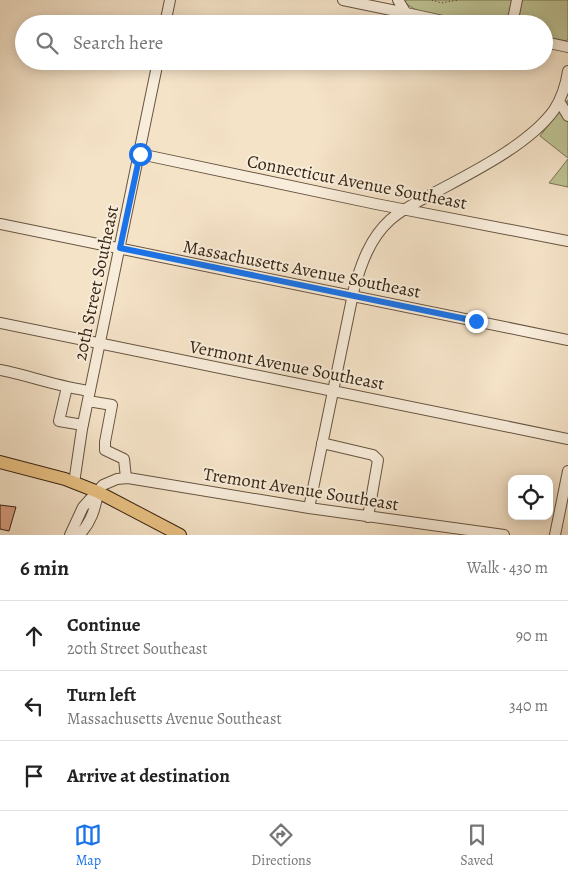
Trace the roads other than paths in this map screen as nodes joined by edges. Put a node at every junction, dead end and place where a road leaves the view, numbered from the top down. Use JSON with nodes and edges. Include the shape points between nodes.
{"nodes":[{"id":1,"x":170,"y":0,"type":"edge"},
{"id":2,"x":345,"y":0,"type":"edge"},
{"id":3,"x":398,"y":0,"type":"edge"},
{"id":4,"x":517,"y":0,"type":"edge"},
{"id":5,"x":406,"y":13,"type":"junction"},
{"id":6,"x":167,"y":15,"type":"edge"},
{"id":7,"x":412,"y":15,"type":"edge"},
{"id":8,"x":514,"y":15,"type":"edge"},
{"id":9,"x":553,"y":44,"type":"edge"},
{"id":10,"x":568,"y":47,"type":"edge"},
{"id":11,"x":156,"y":70,"type":"edge"},
{"id":12,"x":568,"y":71,"type":"edge"},
{"id":13,"x":559,"y":101,"type":"junction"},
{"id":14,"x":568,"y":116,"type":"edge"},
{"id":15,"x":140,"y":154,"type":"junction"},
{"id":16,"x":406,"y":209,"type":"junction"},
{"id":17,"x":0,"y":224,"type":"edge"},
{"id":18,"x":568,"y":241,"type":"edge"},
{"id":19,"x":120,"y":248,"type":"junction"},
{"id":20,"x":353,"y":296,"type":"junction"},
{"id":21,"x":0,"y":323,"type":"edge"},
{"id":22,"x":568,"y":340,"type":"edge"},
{"id":23,"x":100,"y":343,"type":"junction"},
{"id":24,"x":0,"y":370,"type":"edge"},
{"id":25,"x":67,"y":387,"type":"junction"},
{"id":26,"x":332,"y":391,"type":"junction"},
{"id":27,"x":89,"y":396,"type":"junction"},
{"id":28,"x":83,"y":425,"type":"junction"},
{"id":29,"x":568,"y":440,"type":"edge"},
{"id":30,"x":322,"y":444,"type":"junction"},
{"id":31,"x":0,"y":462,"type":"edge"},
{"id":32,"x":568,"y":471,"type":"edge"},
{"id":33,"x":126,"y":478,"type":"junction"},
{"id":34,"x":74,"y":482,"type":"junction"},
{"id":35,"x":98,"y":492,"type":"junction"},
{"id":36,"x":309,"y":508,"type":"junction"},
{"id":37,"x":368,"y":516,"type":"junction"},
{"id":38,"x":469,"y":533,"type":"edge"},
{"id":39,"x":70,"y":535,"type":"edge"},
{"id":40,"x":79,"y":535,"type":"edge"},
{"id":41,"x":180,"y":535,"type":"edge"},
{"id":42,"x":504,"y":535,"type":"edge"},
{"id":43,"x":555,"y":535,"type":"edge"}],
"edges":[{"from":1,"to":6,"type":"street"},
{"from":2,"to":5,"type":"street"},
{"from":3,"to":5,"type":"street"},
{"from":4,"to":8,"type":"street"},
{"from":5,"to":7,"type":"street"},
{"from":9,"to":10,"type":"street"},
{"from":11,"to":15,"type":"street","name":"20th Street Southeast"},
{"from":12,"to":13,"type":"street"},
{"from":13,"to":14,"type":"street"},
{"from":13,"to":16,"type":"street","via":[[548,117],[513,146]]},
{"from":15,"to":16,"type":"street","name":"Connecticut Avenue Southeast"},
{"from":15,"to":19,"type":"street","name":"20th Street Southeast"},
{"from":16,"to":18,"type":"street","name":"Connecticut Avenue Southeast"},
{"from":16,"to":20,"type":"street","via":[[383,227],[368,249]]},
{"from":17,"to":19,"type":"street","name":"Massachusetts Avenue Southeast"},
{"from":19,"to":20,"type":"street","name":"Massachusetts Avenue Southeast"},
{"from":19,"to":23,"type":"street","name":"20th Street Southeast"},
{"from":20,"to":22,"type":"street","name":"Massachusetts Avenue Southeast"},
{"from":20,"to":26,"type":"street"},
{"from":21,"to":23,"type":"street","name":"Vermont Avenue Southeast"},
{"from":23,"to":26,"type":"street","name":"Vermont Avenue Southeast"},
{"from":23,"to":27,"type":"street","name":"20th Street Southeast"},
{"from":24,"to":25,"type":"street"},
{"from":25,"to":27,"type":"street"},
{"from":25,"to":28,"type":"street","via":[[59,421]]},
{"from":26,"to":29,"type":"street","name":"Vermont Avenue Southeast"},
{"from":26,"to":30,"type":"street"},
{"from":27,"to":28,"type":"street","name":"20th Street Southeast"},
{"from":27,"to":33,"type":"street","via":[[112,405],[105,450],[124,459]]},
{"from":28,"to":34,"type":"street","name":"20th Street Southeast"},
{"from":30,"to":36,"type":"street"},
{"from":30,"to":37,"type":"street","via":[[373,455],[378,460]]},
{"from":31,"to":34,"type":"main road"},
{"from":32,"to":43,"type":"street"},
{"from":33,"to":35,"type":"street","name":"Tremont Avenue Southeast","via":[[107,482]]},
{"from":33,"to":36,"type":"street","name":"Tremont Avenue Southeast"},
{"from":34,"to":35,"type":"main road"},
{"from":35,"to":39,"type":"street","name":"Tremont Avenue Southeast","via":[[83,507]]},
{"from":35,"to":40,"type":"street","via":[[94,511]]},
{"from":35,"to":41,"type":"main road"},
{"from":36,"to":37,"type":"street","name":"Tremont Avenue Southeast"},
{"from":37,"to":38,"type":"street","name":"Tremont Avenue Southeast"},
{"from":38,"to":42,"type":"street","name":"Tremont Avenue Southeast"}]}
